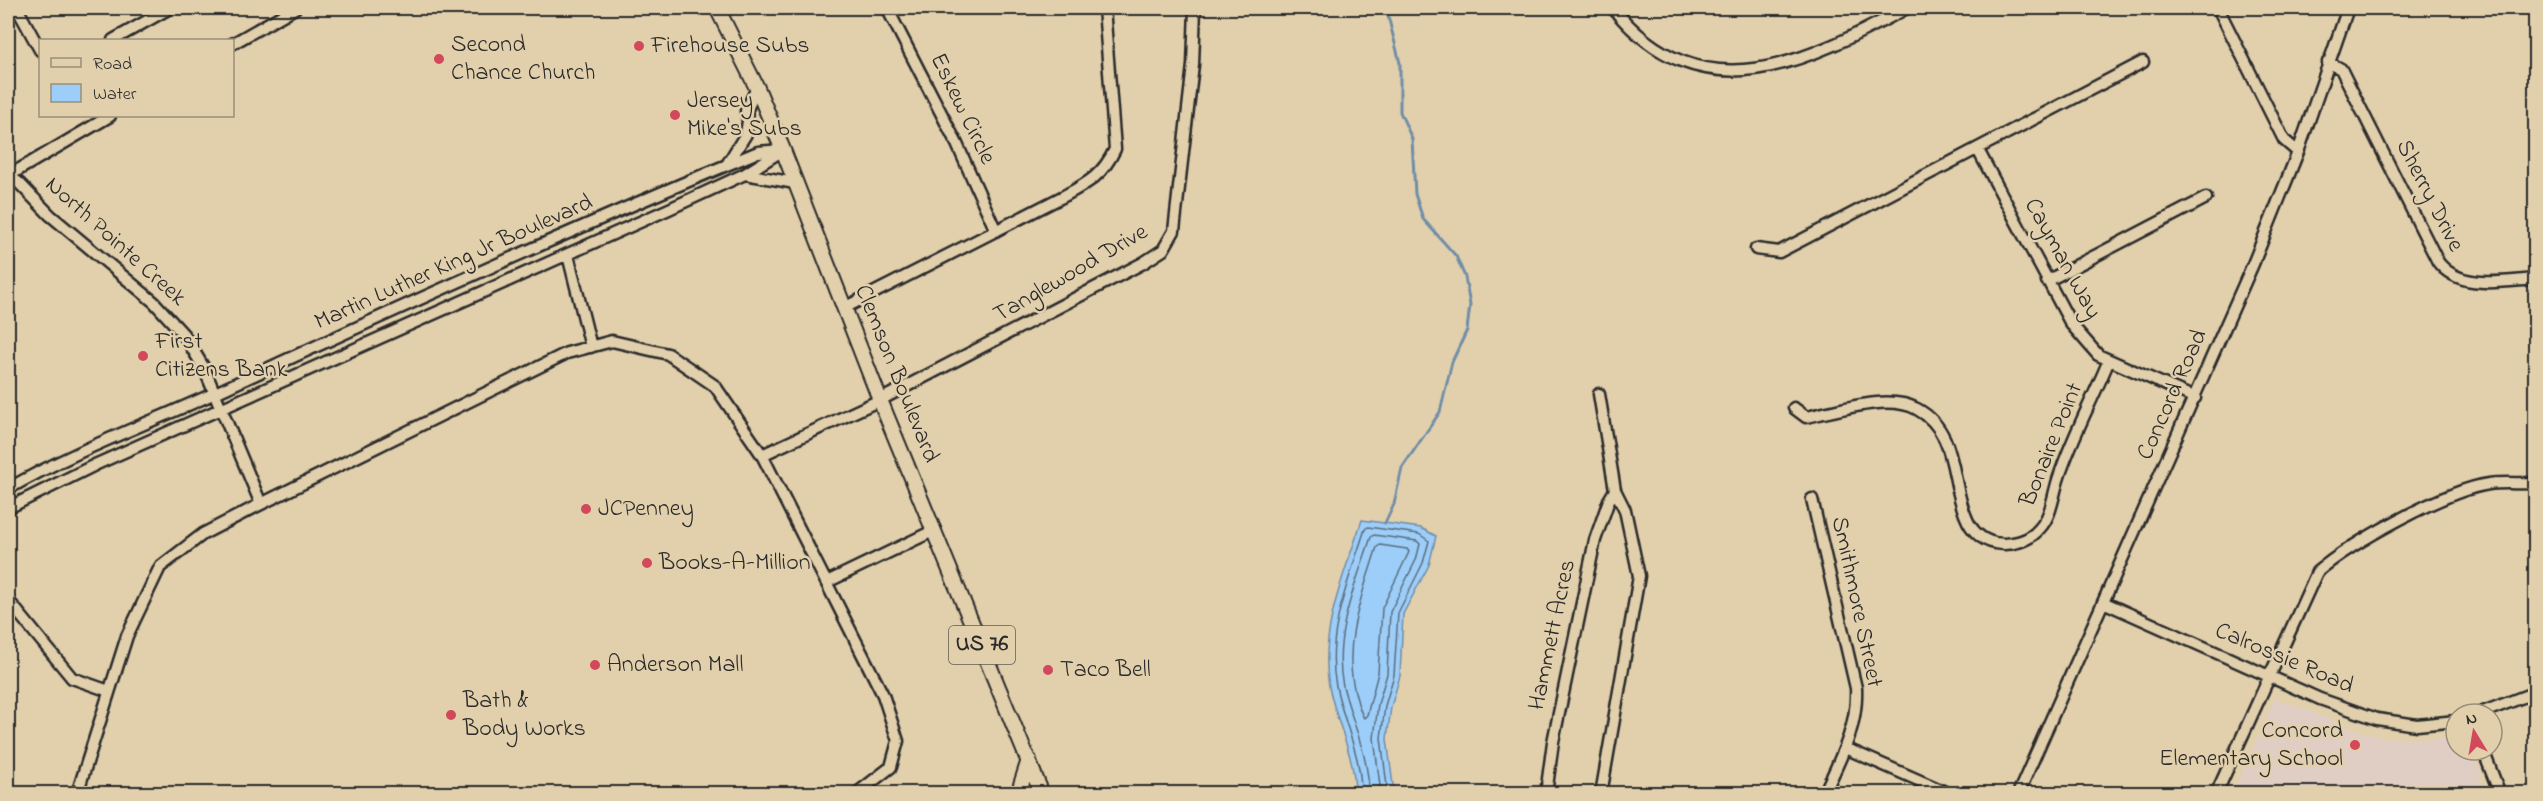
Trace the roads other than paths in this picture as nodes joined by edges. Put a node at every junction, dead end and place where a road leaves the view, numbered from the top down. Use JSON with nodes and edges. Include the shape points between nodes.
{"nodes":[{"id":1,"x":17,"y":8,"type":"edge"},
{"id":2,"x":170,"y":8,"type":"edge"},
{"id":3,"x":295,"y":8,"type":"edge"},
{"id":4,"x":717,"y":8,"type":"edge"},
{"id":5,"x":887,"y":8,"type":"edge"},
{"id":6,"x":1104,"y":8,"type":"edge"},
{"id":7,"x":1196,"y":8,"type":"edge"},
{"id":8,"x":1613,"y":8,"type":"edge"},
{"id":9,"x":1907,"y":8,"type":"edge"},
{"id":10,"x":2218,"y":8,"type":"edge"},
{"id":11,"x":2348,"y":8,"type":"edge"},
{"id":12,"x":115,"y":39,"type":"edge"},
{"id":13,"x":234,"y":43,"type":"edge"},
{"id":14,"x":39,"y":48,"type":"edge"},
{"id":15,"x":2143,"y":62,"type":"dead end"},
{"id":16,"x":2328,"y":62,"type":"junction"},
{"id":17,"x":757,"y":88,"type":"junction"},
{"id":18,"x":108,"y":117,"type":"edge"},
{"id":19,"x":783,"y":150,"type":"junction"},
{"id":20,"x":1978,"y":150,"type":"junction"},
{"id":21,"x":2298,"y":152,"type":"junction"},
{"id":22,"x":727,"y":164,"type":"junction"},
{"id":23,"x":745,"y":174,"type":"junction"},
{"id":24,"x":8,"y":175,"type":"edge"},
{"id":25,"x":795,"y":183,"type":"junction"},
{"id":26,"x":2206,"y":198,"type":"dead end"},
{"id":27,"x":996,"y":231,"type":"junction"},
{"id":28,"x":1756,"y":249,"type":"dead end"},
{"id":29,"x":568,"y":255,"type":"junction"},
{"id":30,"x":2535,"y":279,"type":"edge"},
{"id":31,"x":2047,"y":281,"type":"junction"},
{"id":32,"x":844,"y":308,"type":"junction"},
{"id":33,"x":591,"y":347,"type":"junction"},
{"id":34,"x":2109,"y":360,"type":"junction"},
{"id":35,"x":215,"y":393,"type":"junction"},
{"id":36,"x":1599,"y":394,"type":"dead end"},
{"id":37,"x":2195,"y":398,"type":"junction"},
{"id":38,"x":880,"y":400,"type":"junction"},
{"id":39,"x":221,"y":408,"type":"junction"},
{"id":40,"x":1794,"y":408,"type":"dead end"},
{"id":41,"x":762,"y":455,"type":"junction"},
{"id":42,"x":2535,"y":483,"type":"edge"},
{"id":43,"x":8,"y":489,"type":"edge"},
{"id":44,"x":1615,"y":490,"type":"junction"},
{"id":45,"x":1812,"y":499,"type":"dead end"},
{"id":46,"x":261,"y":504,"type":"junction"},
{"id":47,"x":8,"y":508,"type":"edge"},
{"id":48,"x":935,"y":530,"type":"junction"},
{"id":49,"x":827,"y":582,"type":"junction"},
{"id":50,"x":8,"y":600,"type":"edge"},
{"id":51,"x":2103,"y":602,"type":"junction"},
{"id":52,"x":2270,"y":677,"type":"junction"},
{"id":53,"x":109,"y":691,"type":"junction"},
{"id":54,"x":2535,"y":693,"type":"edge"},
{"id":55,"x":2504,"y":704,"type":"edge"},
{"id":56,"x":2444,"y":722,"type":"edge"},
{"id":57,"x":1845,"y":748,"type":"junction"},
{"id":58,"x":1029,"y":760,"type":"junction"},
{"id":59,"x":2487,"y":762,"type":"edge"},
{"id":60,"x":77,"y":794,"type":"edge"},
{"id":61,"x":856,"y":794,"type":"edge"},
{"id":62,"x":1018,"y":794,"type":"edge"},
{"id":63,"x":1042,"y":794,"type":"edge"},
{"id":64,"x":1546,"y":794,"type":"edge"},
{"id":65,"x":1600,"y":794,"type":"edge"},
{"id":66,"x":1824,"y":794,"type":"edge"},
{"id":67,"x":1950,"y":794,"type":"edge"},
{"id":68,"x":2018,"y":794,"type":"edge"},
{"id":69,"x":2216,"y":794,"type":"edge"},
{"id":70,"x":2499,"y":794,"type":"edge"}],
"edges":[{"from":1,"to":14,"type":"street"},
{"from":2,"to":12,"type":"street"},
{"from":3,"to":13,"type":"street"},
{"from":4,"to":17,"type":"main road","name":"Clemson Boulevard","number":"US 76"},
{"from":5,"to":27,"type":"street","name":"Eskew Circle","via":[[957,144]]},
{"from":6,"to":27,"type":"street","via":[[1114,149],[1108,162],[1094,179]]},
{"from":7,"to":38,"type":"street","name":"Tanglewood Drive","via":[[1174,231],[1163,250]]},
{"from":8,"to":9,"type":"street","via":[[1635,32],[1660,50],[1688,62],[1747,71],[1809,56]]},
{"from":10,"to":21,"type":"street","via":[[2284,140]]},
{"from":11,"to":16,"type":"street","name":"Concord Road"},
{"from":15,"to":20,"type":"street"},
{"from":16,"to":21,"type":"street","name":"Concord Road"},
{"from":16,"to":30,"type":"street","name":"Sherry Drive","via":[[2341,69],[2446,273],[2476,283]]},
{"from":17,"to":19,"type":"main road","name":"Clemson Boulevard","number":"US 76"},
{"from":17,"to":22,"type":"street","via":[[746,111],[746,134]]},
{"from":18,"to":24,"type":"street"},
{"from":19,"to":22,"type":"street","name":"Martin Luther King Jr Boulevard","via":[[758,152]]},
{"from":19,"to":23,"type":"street","name":"Martin Luther King Jr Boulevard"},
{"from":19,"to":25,"type":"main road","name":"Clemson Boulevard","number":"US 76"},
{"from":20,"to":28,"type":"street","via":[[1779,252]]},
{"from":20,"to":31,"type":"street","name":"Cayman Way"},
{"from":21,"to":37,"type":"street","name":"Concord Road"},
{"from":22,"to":35,"type":"street","name":"Martin Luther King Jr Boulevard"},
{"from":23,"to":25,"type":"street"},
{"from":23,"to":29,"type":"street","name":"Martin Luther King Jr Boulevard"},
{"from":24,"to":35,"type":"street","name":"North Pointe Creek","via":[[154,302],[184,335]]},
{"from":25,"to":32,"type":"main road","name":"Clemson Boulevard","number":"US 76"},
{"from":26,"to":31,"type":"street"},
{"from":27,"to":32,"type":"street"},
{"from":29,"to":33,"type":"street"},
{"from":29,"to":39,"type":"street","name":"Martin Luther King Jr Boulevard"},
{"from":31,"to":34,"type":"street","name":"Cayman Way","via":[[2071,324],[2098,355]]},
{"from":32,"to":38,"type":"main road","name":"Clemson Boulevard","number":"US 76"},
{"from":33,"to":41,"type":"street","via":[[612,341],[668,354],[715,386]]},
{"from":33,"to":46,"type":"street","via":[[567,353]]},
{"from":34,"to":37,"type":"street","name":"Cayman Way"},
{"from":34,"to":40,"type":"street","name":"Bonaire Point","via":[[2059,476],[2047,518],[2032,536],[2011,544],[1990,542],[1972,529],[1963,509],[1948,446],[1939,428],[1914,407],[1891,402],[1806,417]]},
{"from":35,"to":39,"type":"street","name":"North Pointe Creek"},
{"from":35,"to":43,"type":"street","name":"Martin Luther King Jr Boulevard","via":[[50,465]]},
{"from":36,"to":44,"type":"street"},
{"from":37,"to":51,"type":"street","name":"Concord Road"},
{"from":38,"to":41,"type":"street","name":"Tanglewood Drive"},
{"from":38,"to":48,"type":"main road","name":"Clemson Boulevard","number":"US 76"},
{"from":39,"to":46,"type":"street","name":"North Pointe Creek"},
{"from":39,"to":47,"type":"street","name":"Martin Luther King Jr Boulevard"},
{"from":41,"to":49,"type":"street"},
{"from":42,"to":52,"type":"street","via":[[2489,484],[2458,492],[2334,557],[2317,572],[2309,586]]},
{"from":44,"to":64,"type":"street","name":"Hammett Acres","via":[[1595,540],[1555,730]]},
{"from":44,"to":65,"type":"street","via":[[1625,510],[1639,576]]},
{"from":45,"to":57,"type":"street","name":"Smithmore Street","via":[[1856,688],[1857,708]]},
{"from":46,"to":53,"type":"street","via":[[204,534],[160,567],[127,636]]},
{"from":48,"to":49,"type":"street"},
{"from":48,"to":58,"type":"main road","name":"Clemson Boulevard","number":"US 76"},
{"from":49,"to":61,"type":"street","via":[[884,695],[898,741],[891,767]]},
{"from":50,"to":53,"type":"street","via":[[72,678]]},
{"from":51,"to":52,"type":"street","name":"Calrossie Road"},
{"from":51,"to":68,"type":"street","name":"Concord Road"},
{"from":52,"to":56,"type":"street","name":"Calrossie Road","via":[[2377,719],[2417,725]]},
{"from":52,"to":69,"type":"street"},
{"from":53,"to":60,"type":"street"},
{"from":54,"to":55,"type":"street"},
{"from":57,"to":66,"type":"street","name":"Smithmore Street"},
{"from":57,"to":67,"type":"street"},
{"from":58,"to":62,"type":"main road"},
{"from":58,"to":63,"type":"main road","name":"Clemson Boulevard"},
{"from":59,"to":70,"type":"street"}]}
